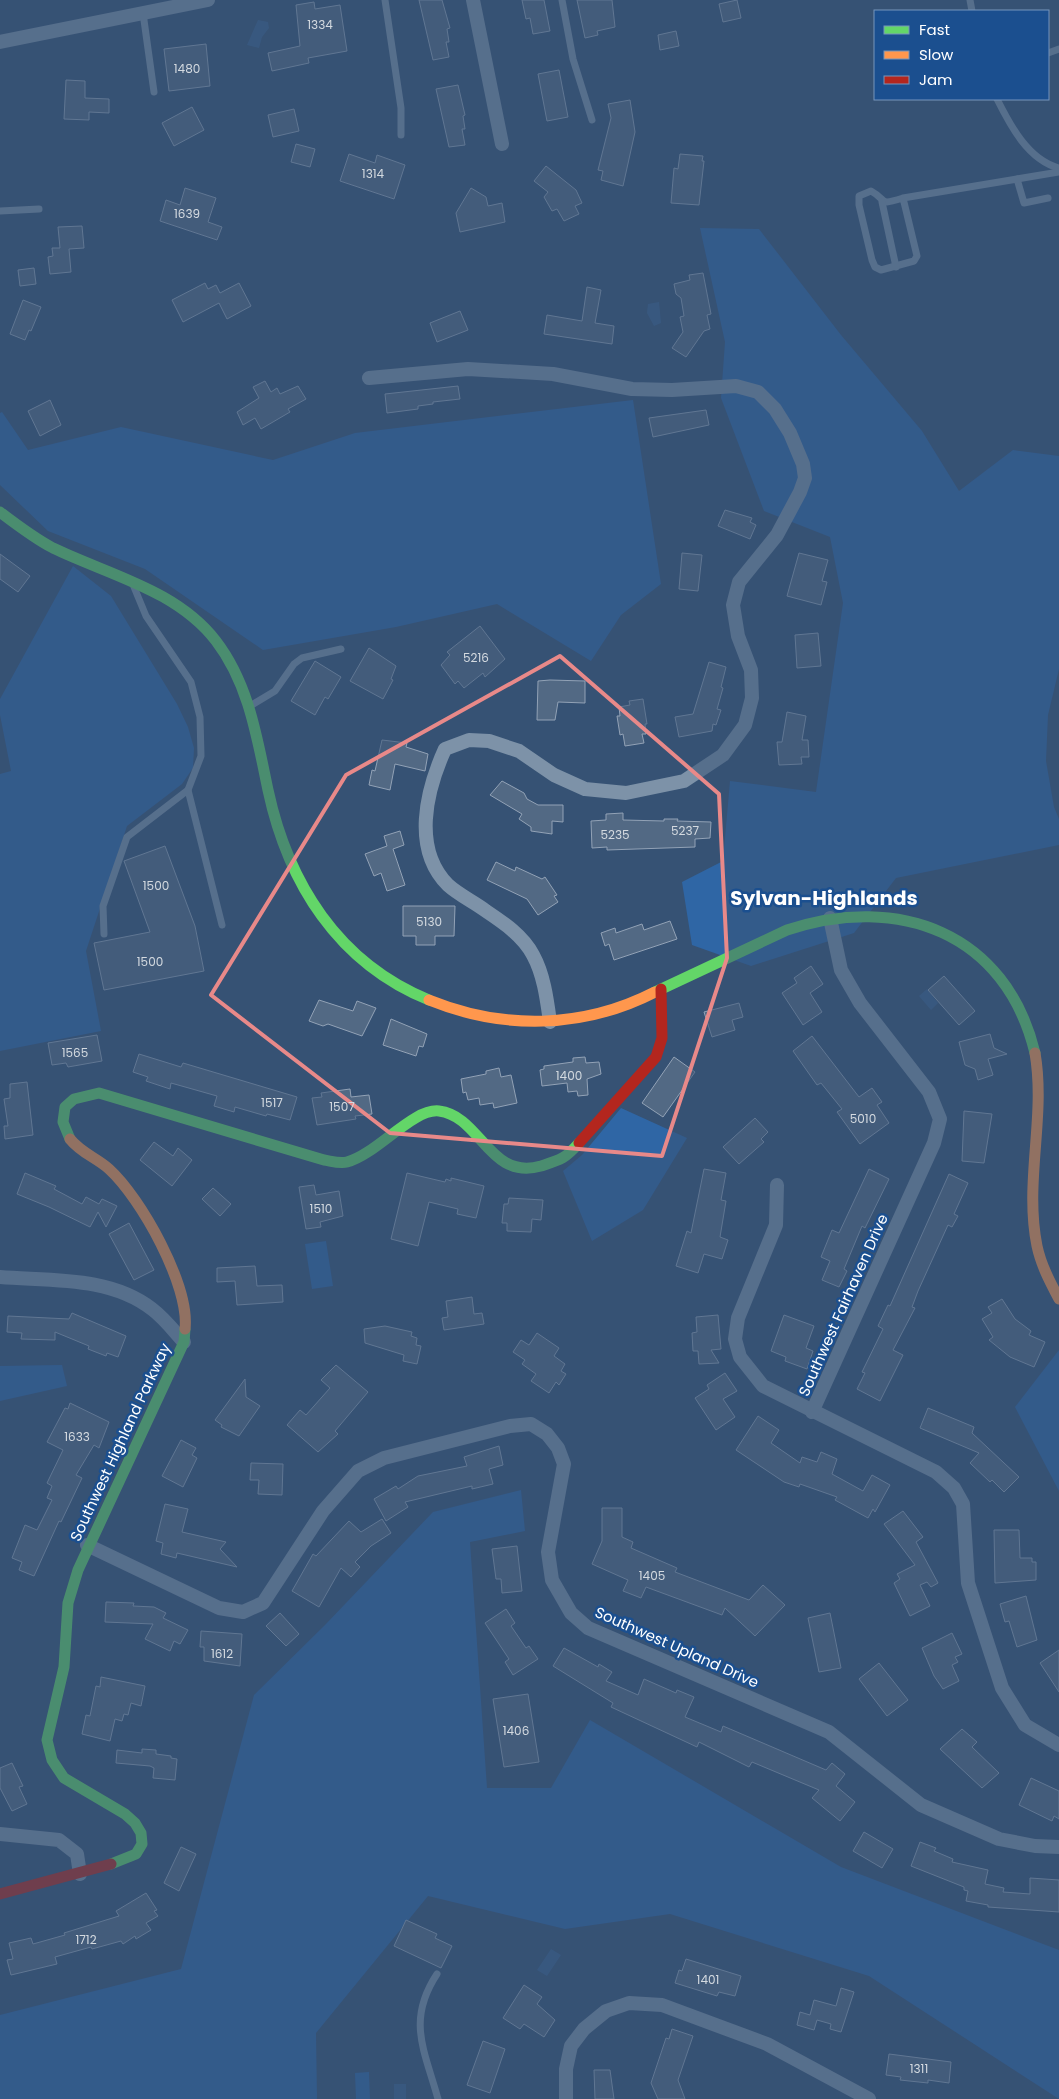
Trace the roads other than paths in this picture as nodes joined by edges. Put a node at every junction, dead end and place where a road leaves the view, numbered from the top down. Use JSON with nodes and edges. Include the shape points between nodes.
{"nodes":[{"id":1,"x":208,"y":0,"type":"edge"},
{"id":2,"x":385,"y":0,"type":"edge"},
{"id":3,"x":473,"y":0,"type":"edge"},
{"id":4,"x":562,"y":0,"type":"edge"},
{"id":5,"x":143,"y":13,"type":"junction"},
{"id":6,"x":0,"y":42,"type":"edge"},
{"id":7,"x":154,"y":92,"type":"dead end"},
{"id":8,"x":998,"y":100,"type":"edge"},
{"id":9,"x":592,"y":120,"type":"dead end"},
{"id":10,"x":401,"y":136,"type":"dead end"},
{"id":11,"x":502,"y":144,"type":"dead end"},
{"id":12,"x":1059,"y":168,"type":"edge"},
{"id":13,"x":1059,"y":172,"type":"edge"},
{"id":14,"x":1017,"y":179,"type":"junction"},
{"id":15,"x":903,"y":198,"type":"junction"},
{"id":16,"x":1048,"y":198,"type":"dead end"},
{"id":17,"x":882,"y":202,"type":"junction"},
{"id":18,"x":39,"y":209,"type":"dead end"},
{"id":19,"x":0,"y":211,"type":"edge"},
{"id":20,"x":896,"y":266,"type":"junction"},
{"id":21,"x":369,"y":378,"type":"dead end"},
{"id":22,"x":0,"y":512,"type":"edge"},
{"id":23,"x":132,"y":582,"type":"junction"},
{"id":24,"x":341,"y":649,"type":"dead end"},
{"id":25,"x":248,"y":707,"type":"junction"},
{"id":26,"x":188,"y":790,"type":"junction"},
{"id":27,"x":830,"y":918,"type":"junction"},
{"id":28,"x":222,"y":925,"type":"dead end"},
{"id":29,"x":104,"y":934,"type":"dead end"},
{"id":30,"x":661,"y":989,"type":"junction"},
{"id":31,"x":550,"y":1022,"type":"junction"},
{"id":32,"x":777,"y":1185,"type":"dead end"},
{"id":33,"x":0,"y":1277,"type":"edge"},
{"id":34,"x":1059,"y":1299,"type":"edge"},
{"id":35,"x":184,"y":1342,"type":"junction"},
{"id":36,"x":812,"y":1412,"type":"junction"},
{"id":37,"x":87,"y":1545,"type":"junction"},
{"id":38,"x":1059,"y":1745,"type":"edge"},
{"id":39,"x":0,"y":1834,"type":"edge"},
{"id":40,"x":1059,"y":1847,"type":"edge"},
{"id":41,"x":80,"y":1874,"type":"junction"},
{"id":42,"x":0,"y":1894,"type":"edge"},
{"id":43,"x":437,"y":1974,"type":"dead end"},
{"id":44,"x":438,"y":2099,"type":"edge"},
{"id":45,"x":566,"y":2099,"type":"edge"},
{"id":46,"x":869,"y":2099,"type":"edge"}],
"edges":[{"from":1,"to":5,"type":"street"},
{"from":2,"to":10,"type":"lane","via":[[401,108]]},
{"from":3,"to":11,"type":"street"},
{"from":4,"to":9,"type":"lane","via":[[573,60]]},
{"from":5,"to":6,"type":"street"},
{"from":5,"to":7,"type":"lane"},
{"from":8,"to":12,"type":"lane","via":[[1033,154],[1044,163]]},
{"from":13,"to":14,"type":"lane"},
{"from":14,"to":15,"type":"lane"},
{"from":14,"to":16,"type":"lane","via":[[1024,203]]},
{"from":15,"to":17,"type":"lane"},
{"from":15,"to":20,"type":"lane","via":[[918,256],[914,262]]},
{"from":17,"to":20,"type":"lane"},
{"from":17,"to":20,"type":"lane","via":[[871,191],[859,196],[875,267],[881,270]]},
{"from":18,"to":19,"type":"lane"},
{"from":21,"to":31,"type":"street","via":[[468,369],[553,374],[632,389],[736,386],[758,392],[775,409],[803,464],[805,478],[782,526],[738,582],[733,605],[738,636],[751,670],[752,698],[745,725],[723,755],[684,781],[626,793],[585,789],[554,775],[519,751],[489,740],[469,740],[445,749],[432,778],[426,826],[431,863],[449,886],[514,930],[534,956]]},
{"from":22,"to":23,"type":"street","via":[[50,547]]},
{"from":23,"to":25,"type":"street","via":[[175,603],[206,629],[233,667]]},
{"from":23,"to":26,"type":"lane","via":[[146,616],[191,682],[200,717],[201,756]]},
{"from":24,"to":25,"type":"lane","via":[[302,658],[275,691]]},
{"from":25,"to":31,"type":"street","via":[[275,824],[290,864],[308,901],[343,945],[391,982],[439,1006],[497,1020]]},
{"from":26,"to":28,"type":"lane"},
{"from":26,"to":29,"type":"lane","via":[[127,837],[103,906]]},
{"from":27,"to":30,"type":"street","via":[[787,930]]},
{"from":27,"to":34,"type":"street","via":[[874,916],[932,927],[952,935],[977,952],[1011,991],[1029,1028],[1036,1057],[1039,1095],[1032,1187],[1033,1220],[1041,1261]]},
{"from":27,"to":36,"type":"street","name":"Southwest Fairhaven Drive","via":[[841,970],[860,1002],[929,1092],[940,1119],[934,1143]]},
{"from":30,"to":31,"type":"street","via":[[606,1013]]},
{"from":30,"to":35,"type":"street","name":"Southwest Highland Parkway","via":[[662,1038],[656,1057],[565,1159],[530,1169],[513,1168],[455,1116],[438,1111],[410,1121],[371,1152],[345,1163],[324,1160],[99,1093],[80,1095],[68,1102],[62,1116],[66,1133],[77,1148],[107,1167],[128,1188],[149,1218],[182,1297],[186,1319]]},
{"from":32,"to":36,"type":"street","via":[[776,1225],[738,1318],[735,1339],[740,1357],[763,1386]]},
{"from":33,"to":35,"type":"street","via":[[91,1284],[117,1290],[154,1310]]},
{"from":35,"to":37,"type":"street","name":"Southwest Highland Parkway"},
{"from":36,"to":38,"type":"street","name":"Southwest Fairhaven Drive","via":[[936,1472],[954,1488],[963,1504],[968,1583],[1002,1688],[1025,1725]]},
{"from":37,"to":40,"type":"street","name":"Southwest Upland Drive","via":[[219,1608],[243,1612],[263,1603],[323,1511],[358,1471],[384,1458],[510,1426],[531,1424],[547,1434],[558,1448],[564,1464],[548,1552],[552,1580],[571,1613],[588,1628],[829,1732],[921,1805],[999,1839]]},
{"from":37,"to":41,"type":"street","name":"Southwest Highland Parkway","via":[[68,1603],[64,1666],[49,1726],[48,1752],[65,1779],[135,1821],[143,1841],[141,1849],[129,1859]]},
{"from":39,"to":41,"type":"street","via":[[59,1840],[77,1854]]},
{"from":41,"to":42,"type":"street","name":"Southwest Highland Parkway"},
{"from":43,"to":44,"type":"lane","via":[[424,1993],[421,2029],[422,2048]]},
{"from":45,"to":46,"type":"street","via":[[566,2069],[571,2046],[584,2029],[606,2011],[629,2003],[662,2005],[767,2044]]}]}
